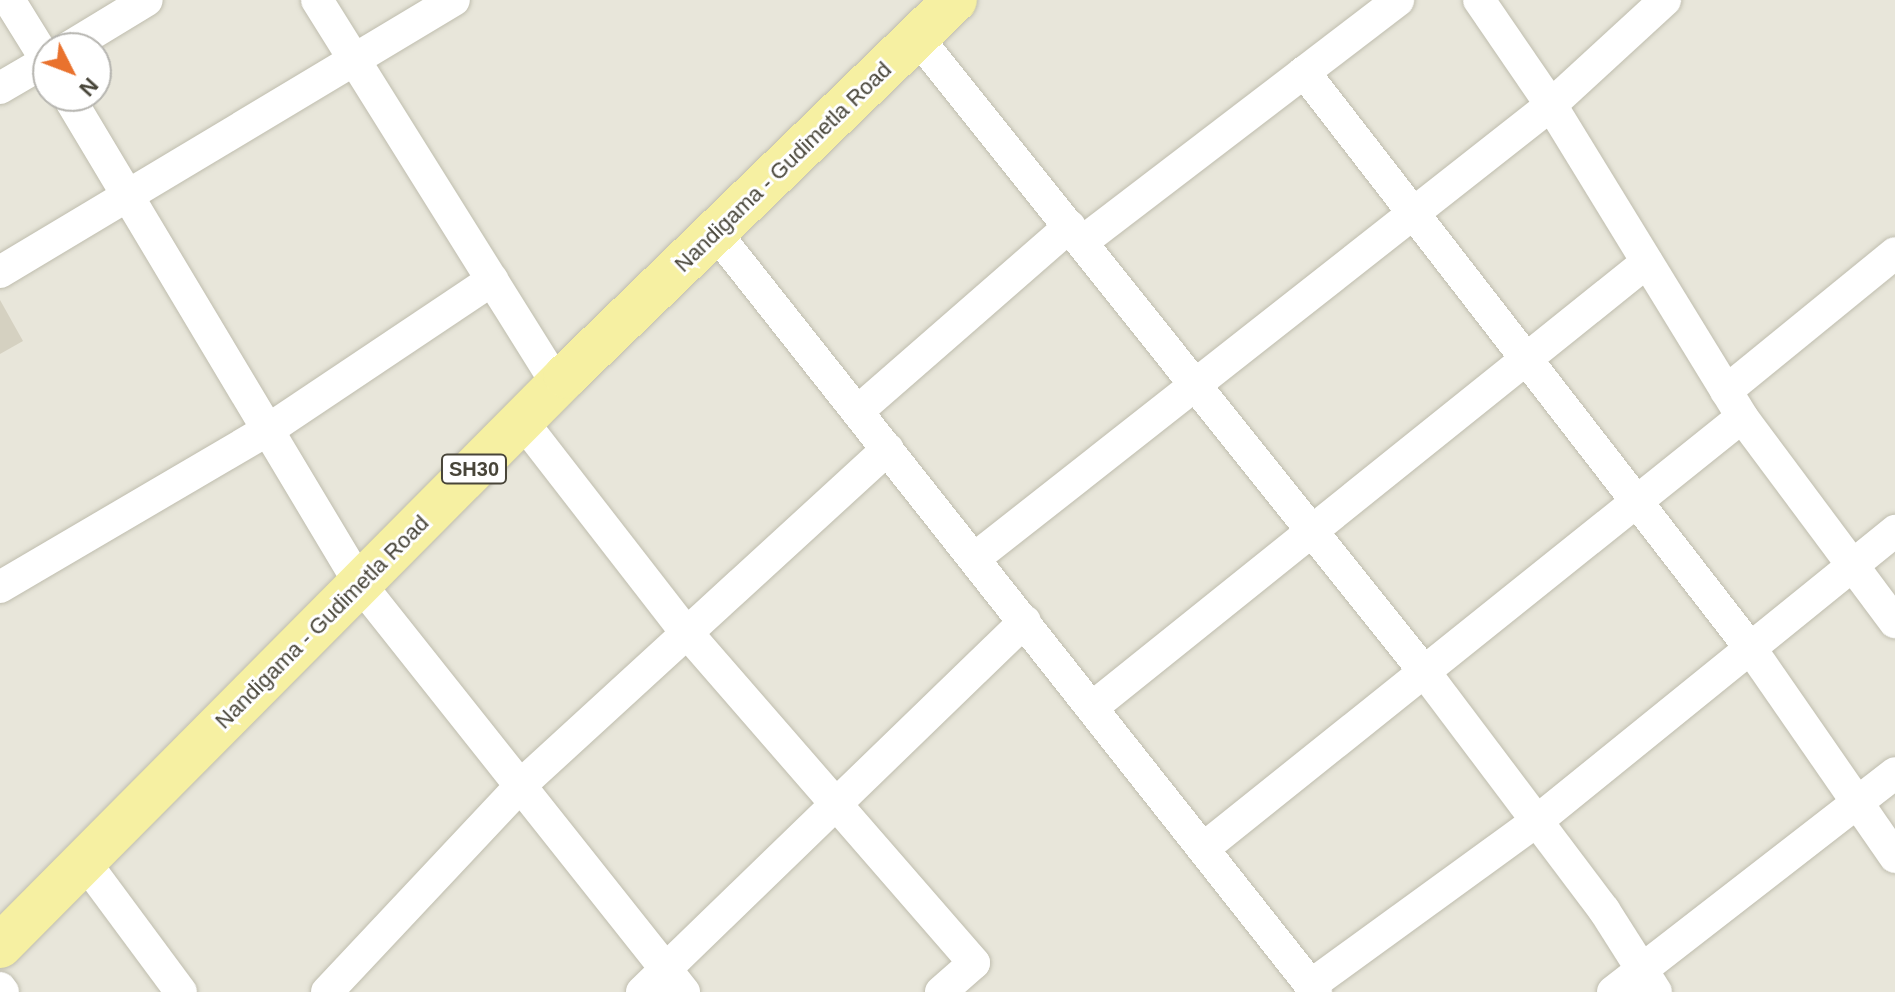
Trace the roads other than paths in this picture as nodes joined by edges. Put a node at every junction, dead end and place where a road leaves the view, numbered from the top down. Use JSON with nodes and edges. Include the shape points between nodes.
{"nodes":[{"id":1,"x":9,"y":0,"type":"edge"},
{"id":2,"x":147,"y":0,"type":"edge"},
{"id":3,"x":317,"y":0,"type":"edge"},
{"id":4,"x":454,"y":0,"type":"edge"},
{"id":5,"x":955,"y":0,"type":"edge"},
{"id":6,"x":1398,"y":0,"type":"edge"},
{"id":7,"x":1479,"y":0,"type":"edge"},
{"id":8,"x":1665,"y":0,"type":"edge"},
{"id":9,"x":33,"y":32,"type":"edge"},
{"id":10,"x":95,"y":32,"type":"edge"},
{"id":11,"x":917,"y":37,"type":"junction"},
{"id":12,"x":355,"y":60,"type":"junction"},
{"id":13,"x":32,"y":70,"type":"edge"},
{"id":14,"x":1304,"y":72,"type":"junction"},
{"id":15,"x":0,"y":88,"type":"edge"},
{"id":16,"x":1551,"y":105,"type":"junction"},
{"id":17,"x":78,"y":112,"type":"edge"},
{"id":18,"x":127,"y":193,"type":"junction"},
{"id":19,"x":1414,"y":213,"type":"junction"},
{"id":20,"x":715,"y":232,"type":"junction"},
{"id":21,"x":1076,"y":234,"type":"junction"},
{"id":22,"x":1895,"y":253,"type":"edge"},
{"id":23,"x":1647,"y":262,"type":"junction"},
{"id":24,"x":0,"y":272,"type":"edge"},
{"id":25,"x":492,"y":280,"type":"junction"},
{"id":26,"x":1525,"y":359,"type":"junction"},
{"id":27,"x":1196,"y":384,"type":"junction"},
{"id":28,"x":558,"y":385,"type":"junction"},
{"id":29,"x":1734,"y":404,"type":"junction"},
{"id":30,"x":858,"y":411,"type":"junction"},
{"id":31,"x":522,"y":421,"type":"junction"},
{"id":32,"x":268,"y":430,"type":"junction"},
{"id":33,"x":888,"y":449,"type":"junction"},
{"id":34,"x":1635,"y":502,"type":"junction"},
{"id":35,"x":1312,"y":531,"type":"junction"},
{"id":36,"x":1895,"y":531,"type":"edge"},
{"id":37,"x":975,"y":558,"type":"junction"},
{"id":38,"x":1854,"y":567,"type":"junction"},
{"id":39,"x":360,"y":584,"type":"junction"},
{"id":40,"x":0,"y":587,"type":"edge"},
{"id":41,"x":1025,"y":621,"type":"junction"},
{"id":42,"x":1895,"y":622,"type":"edge"},
{"id":43,"x":687,"y":633,"type":"junction"},
{"id":44,"x":1751,"y":649,"type":"junction"},
{"id":45,"x":1423,"y":670,"type":"junction"},
{"id":46,"x":1094,"y":706,"type":"junction"},
{"id":47,"x":1895,"y":773,"type":"edge"},
{"id":48,"x":522,"y":784,"type":"junction"},
{"id":49,"x":1857,"y":802,"type":"junction"},
{"id":50,"x":836,"y":804,"type":"junction"},
{"id":51,"x":1537,"y":821,"type":"junction"},
{"id":52,"x":1204,"y":848,"type":"junction"},
{"id":53,"x":1895,"y":857,"type":"edge"},
{"id":54,"x":84,"y":861,"type":"junction"},
{"id":55,"x":0,"y":946,"type":"edge"},
{"id":56,"x":675,"y":980,"type":"edge"},
{"id":57,"x":1649,"y":981,"type":"edge"},
{"id":58,"x":1313,"y":989,"type":"edge"},
{"id":59,"x":181,"y":992,"type":"edge"},
{"id":60,"x":327,"y":992,"type":"edge"},
{"id":61,"x":642,"y":992,"type":"edge"},
{"id":62,"x":941,"y":992,"type":"edge"},
{"id":63,"x":1613,"y":992,"type":"edge"}],
"edges":[{"from":1,"to":9,"type":"street"},
{"from":2,"to":10,"type":"street"},
{"from":3,"to":12,"type":"street"},
{"from":4,"to":12,"type":"street"},
{"from":5,"to":11,"type":"main road","name":"Nandigama - Gudimetla Road","number":"SH30"},
{"from":6,"to":14,"type":"street"},
{"from":7,"to":16,"type":"street"},
{"from":8,"to":16,"type":"street"},
{"from":11,"to":20,"type":"main road","name":"Nandigama - Gudimetla Road","number":"SH30"},
{"from":11,"to":21,"type":"street"},
{"from":12,"to":18,"type":"street"},
{"from":12,"to":25,"type":"street"},
{"from":13,"to":15,"type":"street"},
{"from":14,"to":19,"type":"street"},
{"from":14,"to":21,"type":"street"},
{"from":16,"to":19,"type":"street"},
{"from":16,"to":23,"type":"street"},
{"from":17,"to":18,"type":"street"},
{"from":18,"to":24,"type":"street"},
{"from":18,"to":32,"type":"street"},
{"from":19,"to":26,"type":"street"},
{"from":19,"to":27,"type":"street"},
{"from":20,"to":28,"type":"main road","name":"Nandigama - Gudimetla Road","number":"SH30"},
{"from":20,"to":30,"type":"street"},
{"from":21,"to":27,"type":"street"},
{"from":21,"to":30,"type":"street"},
{"from":22,"to":29,"type":"street"},
{"from":23,"to":26,"type":"street"},
{"from":23,"to":29,"type":"street"},
{"from":25,"to":28,"type":"street"},
{"from":25,"to":32,"type":"street"},
{"from":26,"to":34,"type":"street"},
{"from":26,"to":35,"type":"street"},
{"from":27,"to":35,"type":"street"},
{"from":27,"to":37,"type":"street"},
{"from":28,"to":31,"type":"main road","name":"Nandigama - Gudimetla Road","number":"SH30"},
{"from":29,"to":34,"type":"street"},
{"from":29,"to":38,"type":"street"},
{"from":30,"to":33,"type":"street"},
{"from":31,"to":39,"type":"main road","name":"Nandigama - Gudimetla Road","number":"SH30"},
{"from":31,"to":43,"type":"street"},
{"from":32,"to":39,"type":"street"},
{"from":32,"to":40,"type":"street"},
{"from":33,"to":37,"type":"street"},
{"from":33,"to":43,"type":"street"},
{"from":34,"to":44,"type":"street"},
{"from":34,"to":45,"type":"street"},
{"from":35,"to":45,"type":"street"},
{"from":35,"to":46,"type":"street"},
{"from":36,"to":38,"type":"street"},
{"from":37,"to":41,"type":"street"},
{"from":38,"to":42,"type":"street"},
{"from":38,"to":44,"type":"street"},
{"from":39,"to":48,"type":"street"},
{"from":39,"to":54,"type":"main road","name":"Nandigama - Gudimetla Road","number":"SH30"},
{"from":41,"to":46,"type":"street"},
{"from":41,"to":50,"type":"street"},
{"from":43,"to":48,"type":"street"},
{"from":43,"to":50,"type":"street"},
{"from":44,"to":49,"type":"street"},
{"from":44,"to":51,"type":"street"},
{"from":45,"to":51,"type":"street"},
{"from":45,"to":52,"type":"street"},
{"from":46,"to":52,"type":"street"},
{"from":47,"to":49,"type":"street"},
{"from":48,"to":56,"type":"street"},
{"from":48,"to":60,"type":"street"},
{"from":49,"to":53,"type":"street"},
{"from":49,"to":57,"type":"street"},
{"from":50,"to":56,"type":"street"},
{"from":50,"to":62,"type":"street","via":[[974,963]]},
{"from":51,"to":57,"type":"street"},
{"from":51,"to":58,"type":"street"},
{"from":52,"to":58,"type":"street"},
{"from":54,"to":55,"type":"main road","name":"Nandigama - Gudimetla Road","number":"SH30"},
{"from":54,"to":59,"type":"street"},
{"from":56,"to":61,"type":"street"},
{"from":57,"to":63,"type":"street"}]}
